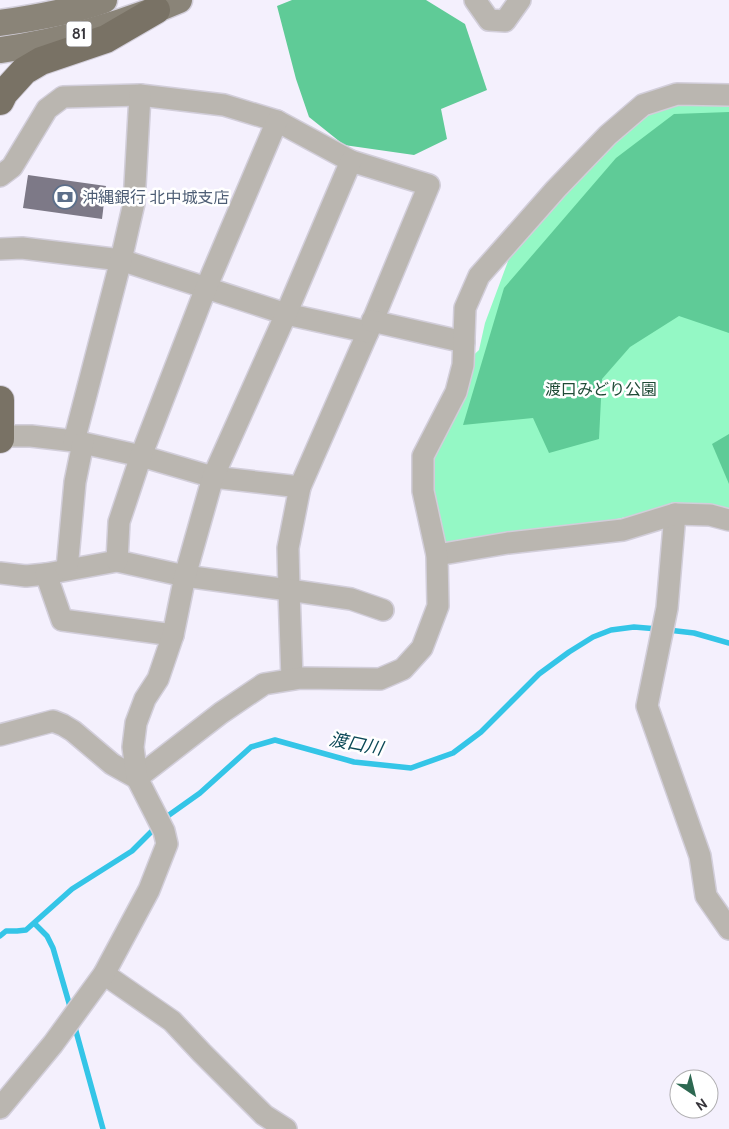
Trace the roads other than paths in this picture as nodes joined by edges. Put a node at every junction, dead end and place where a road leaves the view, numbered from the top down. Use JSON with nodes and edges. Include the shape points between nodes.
{"nodes":[{"id":1,"x":104,"y":0,"type":"edge"},
{"id":2,"x":476,"y":0,"type":"edge"},
{"id":3,"x":520,"y":0,"type":"edge"},
{"id":4,"x":167,"y":5,"type":"edge"},
{"id":5,"x":0,"y":23,"type":"edge"},
{"id":6,"x":0,"y":50,"type":"edge"},
{"id":7,"x":140,"y":95,"type":"junction"},
{"id":8,"x":729,"y":95,"type":"edge"},
{"id":9,"x":0,"y":101,"type":"edge"},
{"id":10,"x":277,"y":121,"type":"junction"},
{"id":11,"x":351,"y":161,"type":"junction"},
{"id":12,"x":0,"y":176,"type":"edge"},
{"id":13,"x":0,"y":248,"type":"edge"},
{"id":14,"x":121,"y":260,"type":"junction"},
{"id":15,"x":206,"y":288,"type":"junction"},
{"id":16,"x":286,"y":314,"type":"junction"},
{"id":17,"x":370,"y":326,"type":"junction"},
{"id":18,"x":464,"y":342,"type":"junction"},
{"id":19,"x":0,"y":400,"type":"edge"},
{"id":20,"x":0,"y":438,"type":"edge"},
{"id":21,"x":78,"y":442,"type":"junction"},
{"id":22,"x":141,"y":456,"type":"junction"},
{"id":23,"x":212,"y":477,"type":"junction"},
{"id":24,"x":300,"y":487,"type":"junction"},
{"id":25,"x":675,"y":514,"type":"junction"},
{"id":26,"x":729,"y":520,"type":"edge"},
{"id":27,"x":437,"y":555,"type":"junction"},
{"id":28,"x":116,"y":561,"type":"junction"},
{"id":29,"x":67,"y":570,"type":"junction"},
{"id":30,"x":0,"y":573,"type":"edge"},
{"id":31,"x":46,"y":574,"type":"junction"},
{"id":32,"x":185,"y":576,"type":"junction"},
{"id":33,"x":289,"y":590,"type":"junction"},
{"id":34,"x":383,"y":610,"type":"dead end"},
{"id":35,"x":173,"y":635,"type":"junction"},
{"id":36,"x":292,"y":679,"type":"junction"},
{"id":37,"x":0,"y":736,"type":"edge"},
{"id":38,"x":137,"y":778,"type":"junction"},
{"id":39,"x":729,"y":928,"type":"edge"},
{"id":40,"x":104,"y":974,"type":"junction"},
{"id":41,"x":0,"y":1108,"type":"edge"},
{"id":42,"x":286,"y":1129,"type":"edge"}],
"edges":[{"from":1,"to":5,"type":"main road","number":"81"},
{"from":2,"to":3,"type":"street","via":[[490,20],[505,21]]},
{"from":4,"to":6,"type":"main road","number":"81","via":[[74,36]]},
{"from":4,"to":9,"type":"highway","via":[[106,40],[41,61],[24,71]]},
{"from":7,"to":10,"type":"street","via":[[224,105]]},
{"from":7,"to":12,"type":"street","via":[[63,96],[47,109],[12,167]]},
{"from":7,"to":14,"type":"street","via":[[134,204]]},
{"from":8,"to":18,"type":"street","via":[[676,94],[643,105],[608,135],[479,276],[465,308]]},
{"from":10,"to":11,"type":"street"},
{"from":10,"to":15,"type":"street"},
{"from":11,"to":16,"type":"street"},
{"from":11,"to":17,"type":"street","via":[[429,185]]},
{"from":13,"to":14,"type":"street"},
{"from":14,"to":15,"type":"street"},
{"from":14,"to":21,"type":"street"},
{"from":15,"to":16,"type":"street"},
{"from":15,"to":22,"type":"street"},
{"from":16,"to":17,"type":"street"},
{"from":16,"to":23,"type":"street"},
{"from":17,"to":18,"type":"street"},
{"from":17,"to":24,"type":"street"},
{"from":18,"to":27,"type":"street","via":[[464,365],[456,392],[423,456],[423,491]]},
{"from":19,"to":20,"type":"highway"},
{"from":20,"to":21,"type":"street","via":[[31,436]]},
{"from":21,"to":22,"type":"street"},
{"from":21,"to":29,"type":"street"},
{"from":22,"to":23,"type":"street"},
{"from":22,"to":28,"type":"street","via":[[119,522]]},
{"from":23,"to":24,"type":"street"},
{"from":23,"to":32,"type":"street"},
{"from":24,"to":33,"type":"street","via":[[288,548]]},
{"from":25,"to":26,"type":"street"},
{"from":25,"to":27,"type":"street","via":[[622,530]]},
{"from":25,"to":39,"type":"street","via":[[667,608],[646,706],[700,856],[706,896]]},
{"from":27,"to":36,"type":"street","via":[[438,606],[422,648],[404,669],[380,679]]},
{"from":28,"to":29,"type":"street"},
{"from":28,"to":32,"type":"street"},
{"from":29,"to":31,"type":"street"},
{"from":30,"to":31,"type":"street"},
{"from":31,"to":35,"type":"street","via":[[62,620]]},
{"from":32,"to":33,"type":"street"},
{"from":32,"to":35,"type":"street"},
{"from":33,"to":34,"type":"street","via":[[351,599]]},
{"from":33,"to":36,"type":"street"},
{"from":35,"to":38,"type":"street","via":[[158,679],[145,699],[136,723],[133,747]]},
{"from":36,"to":38,"type":"street","via":[[264,684]]},
{"from":37,"to":38,"type":"street","via":[[53,721],[73,731],[112,764]]},
{"from":38,"to":40,"type":"street","via":[[164,831],[167,844],[149,890]]},
{"from":40,"to":41,"type":"street","via":[[53,1044]]},
{"from":40,"to":42,"type":"street","via":[[172,1021],[264,1115]]}]}
